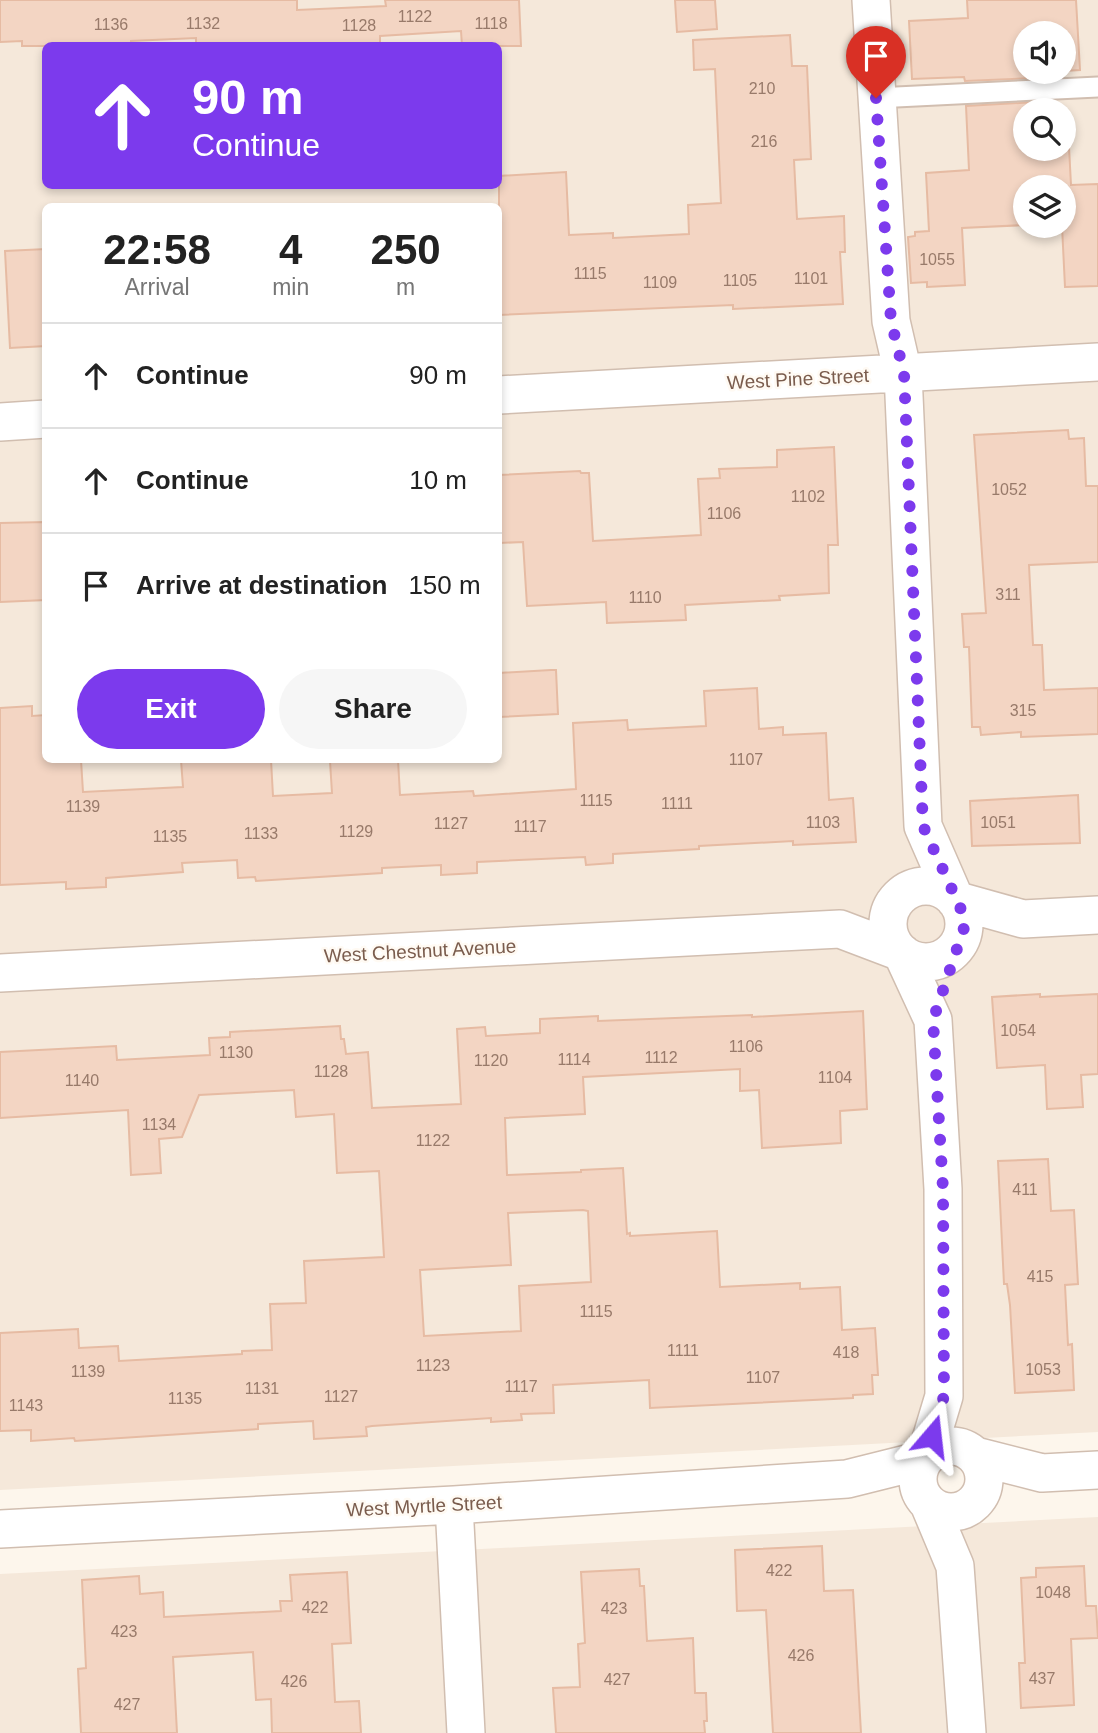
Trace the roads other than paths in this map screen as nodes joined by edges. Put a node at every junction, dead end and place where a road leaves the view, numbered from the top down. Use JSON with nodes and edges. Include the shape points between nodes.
{"nodes":[{"id":1,"x":872,"y":0,"type":"edge"},
{"id":2,"x":1098,"y":87,"type":"edge"},
{"id":3,"x":876,"y":98,"type":"junction"},
{"id":4,"x":1098,"y":362,"type":"edge"},
{"id":5,"x":904,"y":373,"type":"junction"},
{"id":6,"x":502,"y":395,"type":"edge"},
{"id":7,"x":42,"y":419,"type":"edge"},
{"id":8,"x":0,"y":422,"type":"edge"},
{"id":9,"x":923,"y":826,"type":"junction"},
{"id":10,"x":955,"y":899,"type":"junction"},
{"id":11,"x":897,"y":900,"type":"junction"},
{"id":12,"x":1098,"y":915,"type":"edge"},
{"id":13,"x":1023,"y":919,"type":"junction"},
{"id":14,"x":840,"y":929,"type":"junction"},
{"id":15,"x":957,"y":947,"type":"junction"},
{"id":16,"x":900,"y":952,"type":"junction"},
{"id":17,"x":0,"y":973,"type":"edge"},
{"id":18,"x":933,"y":1020,"type":"junction"},
{"id":19,"x":944,"y":1396,"type":"junction"},
{"id":20,"x":974,"y":1455,"type":"junction"},
{"id":21,"x":925,"y":1458,"type":"junction"},
{"id":22,"x":1098,"y":1470,"type":"edge"},
{"id":23,"x":1042,"y":1473,"type":"junction"},
{"id":24,"x":847,"y":1479,"type":"junction"},
{"id":25,"x":927,"y":1502,"type":"junction"},
{"id":26,"x":974,"y":1502,"type":"junction"},
{"id":27,"x":454,"y":1505,"type":"junction"},
{"id":28,"x":0,"y":1528,"type":"edge"},
{"id":29,"x":955,"y":1566,"type":"junction"},
{"id":30,"x":466,"y":1733,"type":"edge"},
{"id":31,"x":967,"y":1733,"type":"edge"}],
"edges":[{"from":1,"to":3,"type":"street"},
{"from":2,"to":3,"type":"lane"},
{"from":3,"to":5,"type":"street","via":[[891,321]]},
{"from":4,"to":5,"type":"street","name":"West Pine Street"},
{"from":5,"to":6,"type":"street","name":"West Pine Street"},
{"from":5,"to":9,"type":"street"},
{"from":7,"to":8,"type":"street"},
{"from":9,"to":10,"type":"street"},
{"from":9,"to":11,"type":"street"},
{"from":10,"to":11,"type":"street","via":[[943,890],[918,887]]},
{"from":10,"to":13,"type":"street"},
{"from":10,"to":15,"type":"street","via":[[964,917]]},
{"from":11,"to":14,"type":"street","name":"West Chestnut Avenue"},
{"from":11,"to":16,"type":"street","via":[[890,910],[888,932]]},
{"from":12,"to":13,"type":"street"},
{"from":13,"to":15,"type":"street"},
{"from":14,"to":16,"type":"street","name":"West Chestnut Avenue"},
{"from":14,"to":17,"type":"street","name":"West Chestnut Avenue"},
{"from":15,"to":16,"type":"street","via":[[935,961],[909,959]]},
{"from":15,"to":18,"type":"street"},
{"from":16,"to":18,"type":"street"},
{"from":18,"to":19,"type":"street","via":[[943,1189]]},
{"from":19,"to":20,"type":"street"},
{"from":19,"to":21,"type":"street"},
{"from":20,"to":21,"type":"street","via":[[954,1446],[934,1449]]},
{"from":20,"to":23,"type":"street"},
{"from":20,"to":26,"type":"street","via":[[984,1482]]},
{"from":21,"to":24,"type":"street","name":"West Myrtle Street"},
{"from":21,"to":25,"type":"street","via":[[917,1475]]},
{"from":22,"to":23,"type":"street"},
{"from":23,"to":26,"type":"street"},
{"from":24,"to":25,"type":"street","name":"West Myrtle Street"},
{"from":24,"to":27,"type":"street","name":"West Myrtle Street"},
{"from":25,"to":26,"type":"street","via":[[947,1512],[958,1512]]},
{"from":25,"to":29,"type":"street"},
{"from":26,"to":29,"type":"street"},
{"from":27,"to":28,"type":"street","name":"West Myrtle Street"},
{"from":27,"to":30,"type":"street"},
{"from":29,"to":31,"type":"street"}]}
